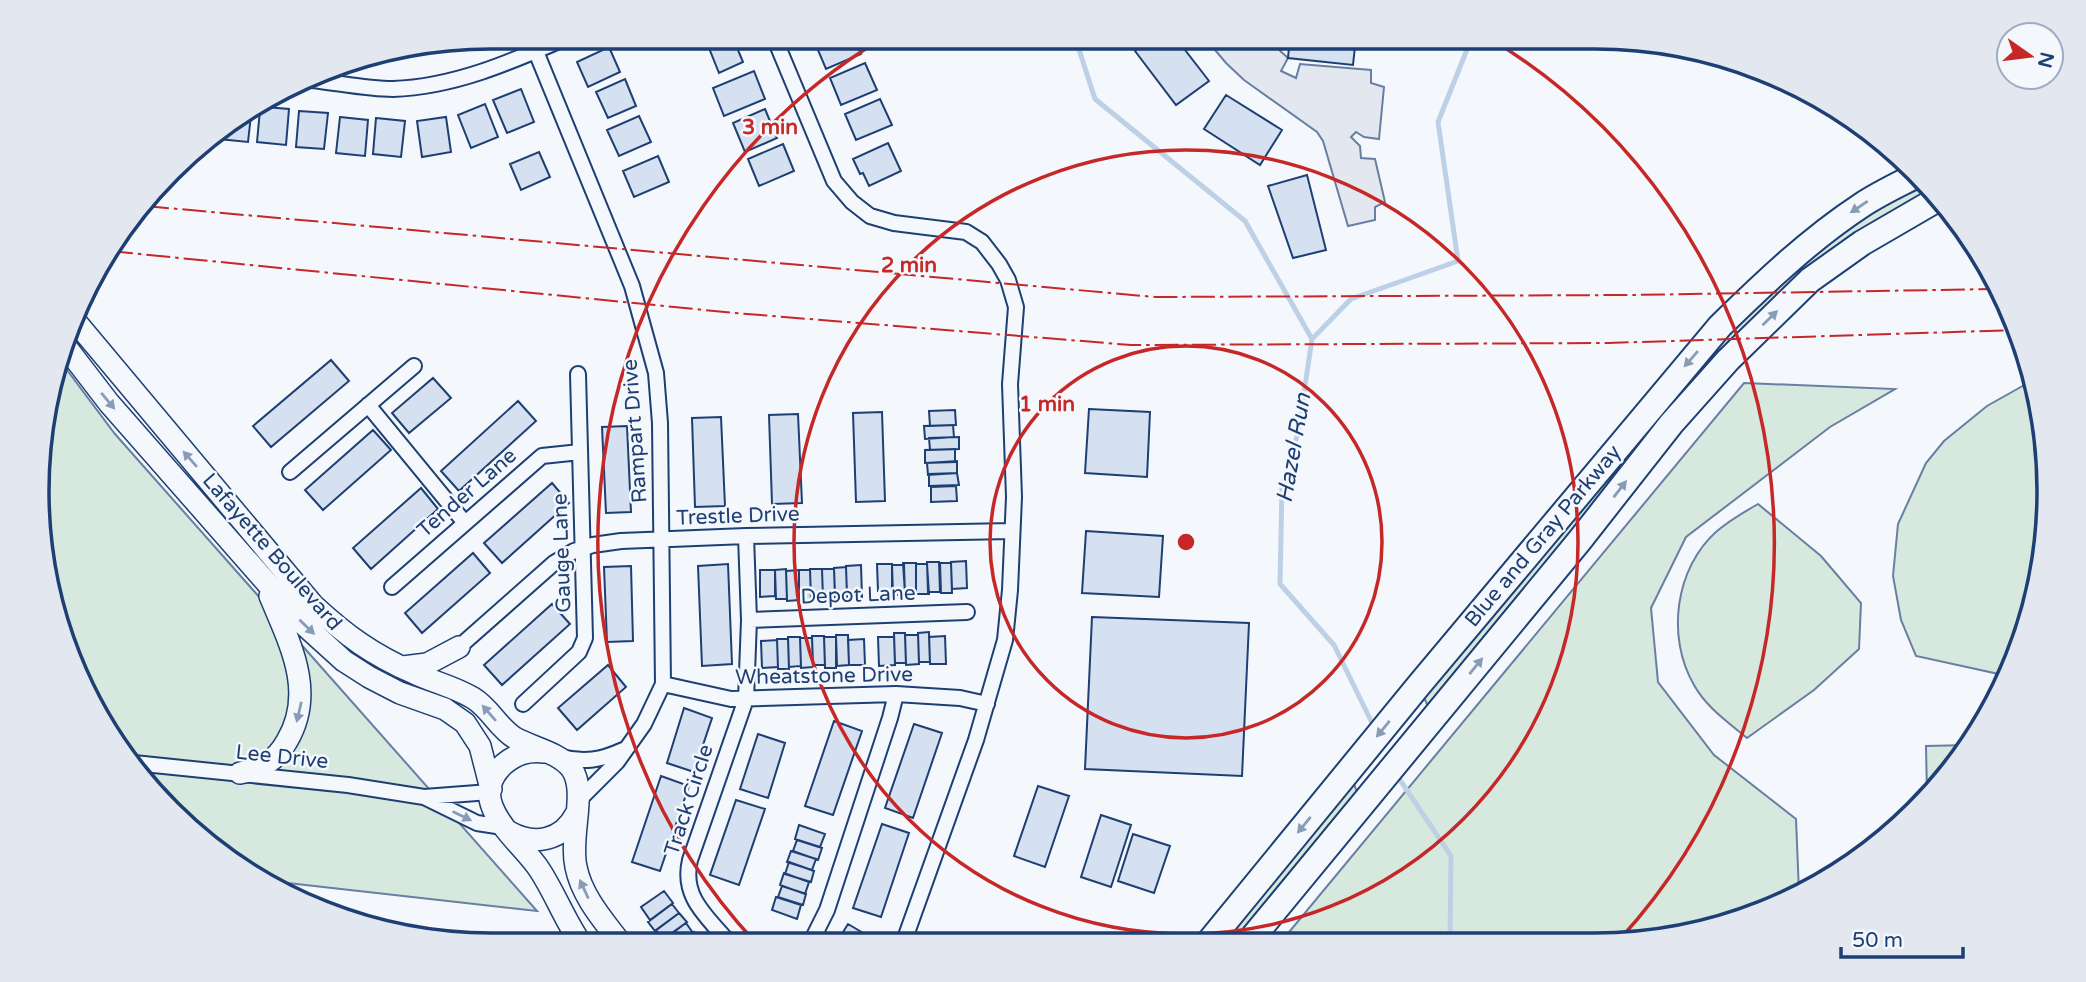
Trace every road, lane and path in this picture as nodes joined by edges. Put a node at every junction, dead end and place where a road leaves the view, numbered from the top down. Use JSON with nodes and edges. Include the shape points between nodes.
{"nodes":[{"id":1,"x":520,"y":49,"type":"edge"},
{"id":2,"x":535,"y":49,"type":"edge"},
{"id":3,"x":779,"y":49,"type":"edge"},
{"id":4,"x":326,"y":82,"type":"edge"},
{"id":5,"x":1909,"y":179,"type":"edge"},
{"id":6,"x":1930,"y":203,"type":"edge"},
{"id":7,"x":81,"y":328,"type":"edge"},
{"id":8,"x":71,"y":353,"type":"edge"},
{"id":9,"x":414,"y":366,"type":"dead end"},
{"id":10,"x":578,"y":374,"type":"dead end"},
{"id":11,"x":368,"y":405,"type":"junction"},
{"id":12,"x":580,"y":452,"type":"junction"},
{"id":13,"x":290,"y":472,"type":"dead end"},
{"id":14,"x":465,"y":523,"type":"junction"},
{"id":15,"x":1012,"y":531,"type":"junction"},
{"id":16,"x":746,"y":536,"type":"junction"},
{"id":17,"x":661,"y":540,"type":"junction"},
{"id":18,"x":583,"y":548,"type":"junction"},
{"id":19,"x":262,"y":578,"type":"junction"},
{"id":20,"x":392,"y":587,"type":"dead end"},
{"id":21,"x":967,"y":612,"type":"dead end"},
{"id":22,"x":749,"y":620,"type":"junction"},
{"id":23,"x":459,"y":647,"type":"junction"},
{"id":24,"x":402,"y":667,"type":"junction"},
{"id":25,"x":663,"y":684,"type":"junction"},
{"id":26,"x":467,"y":694,"type":"junction"},
{"id":27,"x":896,"y":694,"type":"junction"},
{"id":28,"x":746,"y":698,"type":"junction"},
{"id":29,"x":523,"y":704,"type":"dead end"},
{"id":30,"x":987,"y":704,"type":"junction"},
{"id":31,"x":623,"y":750,"type":"junction"},
{"id":32,"x":550,"y":754,"type":"junction"},
{"id":33,"x":143,"y":764,"type":"edge"},
{"id":34,"x":240,"y":774,"type":"junction"},
{"id":35,"x":491,"y":790,"type":"junction"},
{"id":36,"x":424,"y":797,"type":"junction"},
{"id":37,"x":578,"y":806,"type":"junction"},
{"id":38,"x":505,"y":829,"type":"junction"},
{"id":39,"x":575,"y":933,"type":"edge"},
{"id":40,"x":613,"y":933,"type":"edge"},
{"id":41,"x":721,"y":933,"type":"edge"},
{"id":42,"x":816,"y":933,"type":"edge"},
{"id":43,"x":907,"y":933,"type":"edge"},
{"id":44,"x":1216,"y":933,"type":"edge"},
{"id":45,"x":1256,"y":933,"type":"edge"}],
"edges":[{"from":1,"to":4,"type":"street","via":[[446,83],[392,89]]},
{"from":2,"to":17,"type":"street","name":"Rampart Drive","via":[[646,330],[660,423]]},
{"from":3,"to":15,"type":"street","via":[[834,181],[852,202],[870,216],[894,223],[967,232],[982,242],[1008,280],[1016,307],[1010,384]]},
{"from":5,"to":44,"type":"highway","name":"Blue and Gray Parkway","one_way":true,"via":[[1864,204],[1815,240],[1720,326]]},
{"from":45,"to":6,"type":"highway","name":"Blue and Gray Parkway","one_way":true,"via":[[1728,360],[1811,280],[1861,243]]},
{"from":24,"to":7,"type":"main road","name":"Lafayette Boulevard","one_way":true,"via":[[358,644],[313,605]]},
{"from":8,"to":19,"type":"main road","name":"Lafayette Boulevard","one_way":true},
{"from":9,"to":11,"type":"street"},
{"from":10,"to":12,"type":"street","name":"Gauge Lane"},
{"from":11,"to":13,"type":"street"},
{"from":11,"to":14,"type":"street"},
{"from":12,"to":14,"type":"street","name":"Tender Lane","via":[[541,456]]},
{"from":12,"to":18,"type":"street","name":"Gauge Lane"},
{"from":14,"to":20,"type":"street","name":"Tender Lane"},
{"from":15,"to":16,"type":"street","name":"Trestle Drive"},
{"from":15,"to":30,"type":"street","via":[[1004,640]]},
{"from":16,"to":17,"type":"street","name":"Trestle Drive"},
{"from":16,"to":22,"type":"street","name":"Track Circle"},
{"from":17,"to":18,"type":"street","name":"Trestle Drive"},
{"from":17,"to":25,"type":"street","name":"Rampart Drive"},
{"from":18,"to":23,"type":"street","name":"Trestle Drive","via":[[554,563]]},
{"from":18,"to":29,"type":"street","name":"Gauge Lane","via":[[584,644]]},
{"from":19,"to":34,"type":"main road","one_way":true,"via":[[298,670],[301,707],[293,732],[276,756],[259,769]]},
{"from":19,"to":35,"type":"main road","name":"Lafayette Boulevard","one_way":true,"via":[[344,661],[465,723],[480,746]]},
{"from":21,"to":22,"type":"street","name":"Depot Lane"},
{"from":22,"to":28,"type":"street","name":"Track Circle"},
{"from":23,"to":24,"type":"main road","via":[[427,664]]},
{"from":23,"to":26,"type":"main road","via":[[455,674]]},
{"from":24,"to":26,"type":"main road","name":"Lafayette Boulevard"},
{"from":25,"to":28,"type":"street","name":"Wheatstone Drive","via":[[720,698]]},
{"from":25,"to":31,"type":"street","name":"Rampart Drive","via":[[644,724]]},
{"from":32,"to":26,"type":"main road","name":"Lafayette Boulevard","one_way":true,"via":[[509,734]]},
{"from":27,"to":28,"type":"street","name":"Wheatstone Drive"},
{"from":27,"to":30,"type":"street","name":"Wheatstone Drive"},
{"from":27,"to":42,"type":"street","via":[[827,910]]},
{"from":28,"to":41,"type":"street","name":"Track Circle","via":[[687,879],[692,897]]},
{"from":30,"to":43,"type":"street"},
{"from":31,"to":32,"type":"street","via":[[593,761]]},
{"from":31,"to":37,"type":"street","name":"Rampart Drive"},
{"from":32,"to":35,"type":"main road","via":[[526,752],[512,758],[500,768]]},
{"from":32,"to":37,"type":"main road","name":"Lafayette Boulevard","via":[[572,769],[579,787]]},
{"from":33,"to":34,"type":"street","name":"Lee Drive"},
{"from":34,"to":36,"type":"street","name":"Lee Drive"},
{"from":35,"to":36,"type":"street"},
{"from":35,"to":38,"type":"main road","name":"Lafayette Boulevard","via":[[493,811]]},
{"from":36,"to":38,"type":"street","one_way":true,"via":[[477,823]]},
{"from":37,"to":38,"type":"main road","via":[[566,828],[541,840],[526,840]]},
{"from":40,"to":37,"type":"main road","name":"Lafayette Boulevard","one_way":true,"via":[[582,887],[573,854]]},
{"from":38,"to":39,"type":"main road","name":"Lafayette Boulevard","via":[[541,871]]}]}
